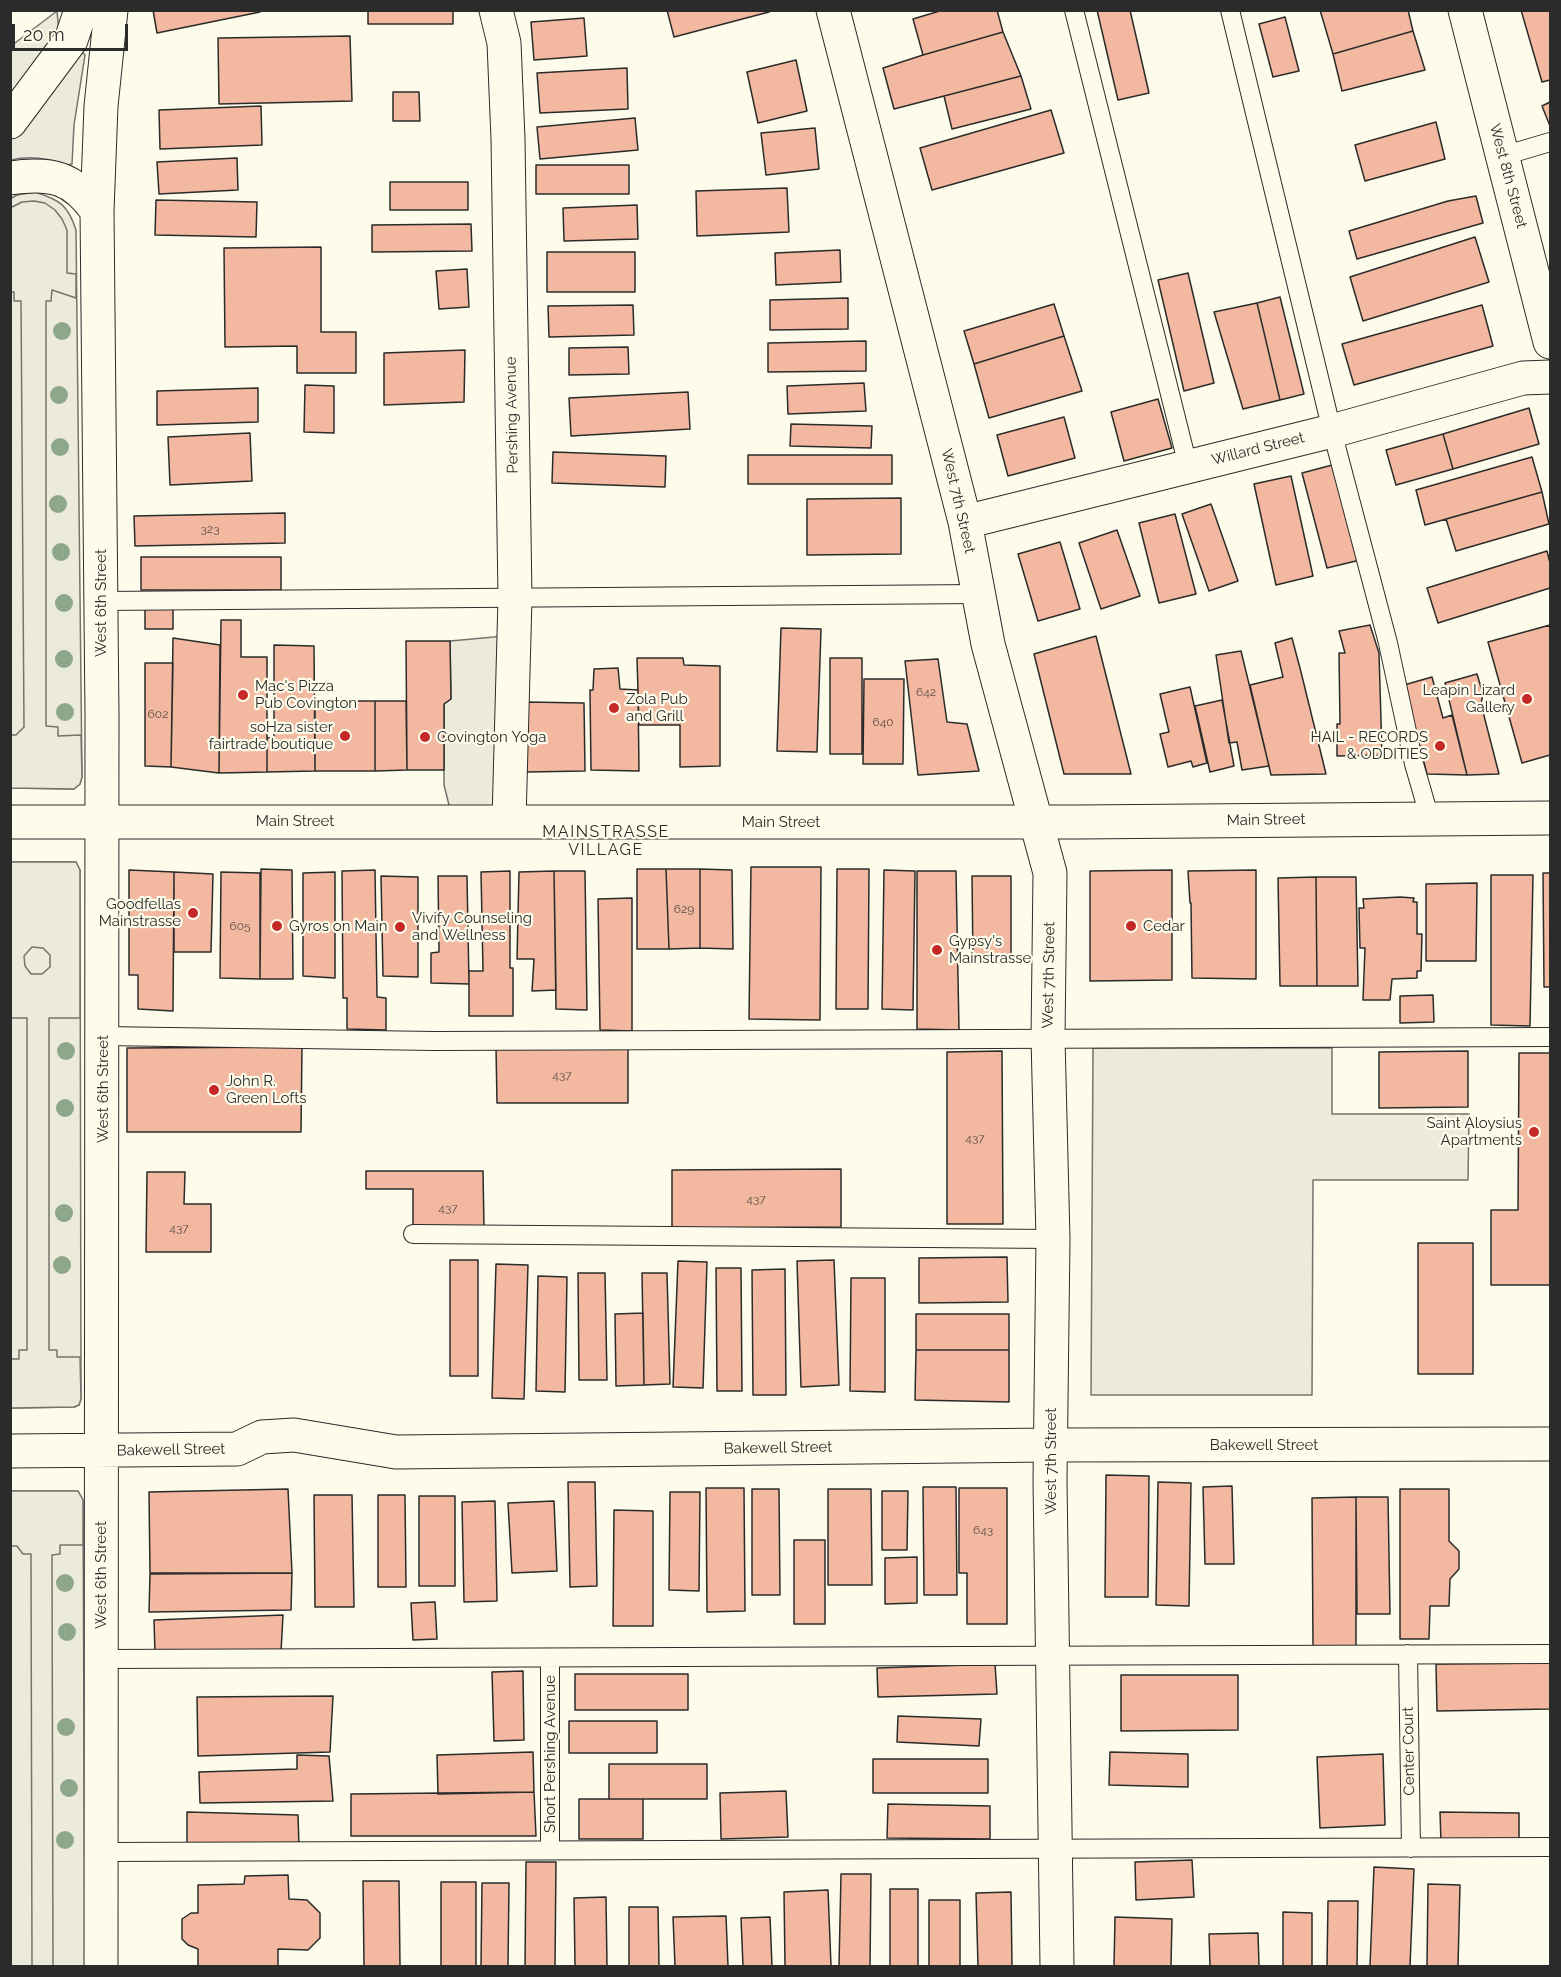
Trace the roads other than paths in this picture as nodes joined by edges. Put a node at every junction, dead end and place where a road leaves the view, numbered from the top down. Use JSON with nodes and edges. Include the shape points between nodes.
{"nodes":[{"id":1,"x":81,"y":10,"type":"edge"},
{"id":2,"x":111,"y":10,"type":"edge"},
{"id":3,"x":496,"y":10,"type":"edge"},
{"id":4,"x":833,"y":10,"type":"edge"},
{"id":5,"x":1074,"y":10,"type":"edge"},
{"id":6,"x":1230,"y":10,"type":"edge"},
{"id":7,"x":1465,"y":10,"type":"edge"},
{"id":8,"x":10,"y":122,"type":"edge"},
{"id":9,"x":1551,"y":142,"type":"edge"},
{"id":10,"x":1503,"y":156,"type":"junction"},
{"id":11,"x":10,"y":178,"type":"edge"},
{"id":12,"x":97,"y":211,"type":"junction"},
{"id":13,"x":1551,"y":342,"type":"edge"},
{"id":14,"x":1551,"y":377,"type":"edge"},
{"id":15,"x":1332,"y":431,"type":"junction"},
{"id":16,"x":1188,"y":466,"type":"junction"},
{"id":17,"x":965,"y":522,"type":"junction"},
{"id":18,"x":977,"y":594,"type":"junction"},
{"id":19,"x":515,"y":598,"type":"junction"},
{"id":20,"x":101,"y":601,"type":"junction"},
{"id":21,"x":1551,"y":818,"type":"edge"},
{"id":22,"x":1430,"y":819,"type":"junction"},
{"id":23,"x":509,"y":821,"type":"junction"},
{"id":24,"x":10,"y":822,"type":"edge"},
{"id":25,"x":102,"y":822,"type":"junction"},
{"id":26,"x":1037,"y":822,"type":"junction"},
{"id":27,"x":103,"y":1036,"type":"junction"},
{"id":28,"x":1551,"y":1037,"type":"edge"},
{"id":29,"x":1048,"y":1038,"type":"junction"},
{"id":30,"x":413,"y":1234,"type":"dead end"},
{"id":31,"x":1053,"y":1239,"type":"junction"},
{"id":32,"x":1051,"y":1444,"type":"junction"},
{"id":33,"x":1551,"y":1444,"type":"edge"},
{"id":34,"x":10,"y":1450,"type":"edge"},
{"id":35,"x":101,"y":1450,"type":"junction"},
{"id":36,"x":1408,"y":1654,"type":"junction"},
{"id":37,"x":1551,"y":1654,"type":"edge"},
{"id":38,"x":1054,"y":1656,"type":"junction"},
{"id":39,"x":550,"y":1658,"type":"junction"},
{"id":40,"x":101,"y":1659,"type":"junction"},
{"id":41,"x":1551,"y":1847,"type":"edge"},
{"id":42,"x":1056,"y":1848,"type":"junction"},
{"id":43,"x":1411,"y":1848,"type":"junction"},
{"id":44,"x":550,"y":1850,"type":"junction"},
{"id":45,"x":102,"y":1852,"type":"junction"},
{"id":46,"x":101,"y":1966,"type":"edge"},
{"id":47,"x":1057,"y":1966,"type":"edge"}],
"edges":[{"from":1,"to":8,"type":"street","via":[[71,40]]},
{"from":2,"to":12,"type":"street","name":"West 6th Street","via":[[101,106]]},
{"from":3,"to":19,"type":"street","name":"Pershing Avenue","via":[[504,43],[508,139]]},
{"from":4,"to":17,"type":"street","name":"West 7th Street"},
{"from":5,"to":16,"type":"lane"},
{"from":6,"to":15,"type":"lane"},
{"from":7,"to":10,"type":"street","name":"West 8th Street"},
{"from":9,"to":10,"type":"lane"},
{"from":10,"to":13,"type":"street","name":"West 8th Street"},
{"from":11,"to":12,"type":"street","via":[[44,175],[64,180],[87,197]]},
{"from":12,"to":20,"type":"street","name":"West 6th Street"},
{"from":14,"to":15,"type":"street","name":"Willard Street","via":[[1523,378]]},
{"from":15,"to":16,"type":"street","name":"Willard Street"},
{"from":15,"to":22,"type":"lane"},
{"from":16,"to":17,"type":"street","name":"Willard Street"},
{"from":17,"to":18,"type":"street","name":"West 7th Street"},
{"from":18,"to":19,"type":"lane"},
{"from":18,"to":26,"type":"street","name":"West 7th Street"},
{"from":19,"to":20,"type":"lane"},
{"from":19,"to":23,"type":"street","name":"Pershing Avenue"},
{"from":20,"to":25,"type":"street","name":"West 6th Street"},
{"from":21,"to":22,"type":"street","name":"Main Street"},
{"from":22,"to":26,"type":"street","name":"Main Street"},
{"from":23,"to":25,"type":"street","name":"Main Street"},
{"from":23,"to":26,"type":"street","name":"Main Street"},
{"from":24,"to":25,"type":"street","name":"Main Street"},
{"from":25,"to":27,"type":"street","name":"West 6th Street"},
{"from":26,"to":29,"type":"street","name":"West 7th Street","via":[[1050,873]]},
{"from":27,"to":29,"type":"lane","via":[[434,1041]]},
{"from":27,"to":35,"type":"street","name":"West 6th Street"},
{"from":28,"to":29,"type":"lane"},
{"from":29,"to":31,"type":"street","name":"West 7th Street"},
{"from":30,"to":31,"type":"lane"},
{"from":31,"to":32,"type":"street","name":"West 7th Street"},
{"from":32,"to":33,"type":"street","name":"Bakewell Street"},
{"from":32,"to":35,"type":"street","name":"Bakewell Street","via":[[396,1452],[294,1435],[262,1437],[237,1449]]},
{"from":32,"to":38,"type":"street","name":"West 7th Street"},
{"from":34,"to":35,"type":"street","name":"Bakewell Street"},
{"from":35,"to":40,"type":"street","name":"West 6th Street"},
{"from":36,"to":37,"type":"lane"},
{"from":36,"to":38,"type":"lane"},
{"from":36,"to":43,"type":"lane","name":"Center Court"},
{"from":38,"to":39,"type":"lane"},
{"from":38,"to":42,"type":"street","name":"West 7th Street"},
{"from":39,"to":40,"type":"lane"},
{"from":39,"to":44,"type":"lane","name":"Short Pershing Avenue"},
{"from":40,"to":45,"type":"street","name":"West 6th Street"},
{"from":41,"to":43,"type":"lane"},
{"from":42,"to":43,"type":"lane"},
{"from":42,"to":44,"type":"lane"},
{"from":42,"to":47,"type":"street","name":"West 7th Street"},
{"from":44,"to":45,"type":"lane"},
{"from":45,"to":46,"type":"street","name":"West 6th Street"}]}
